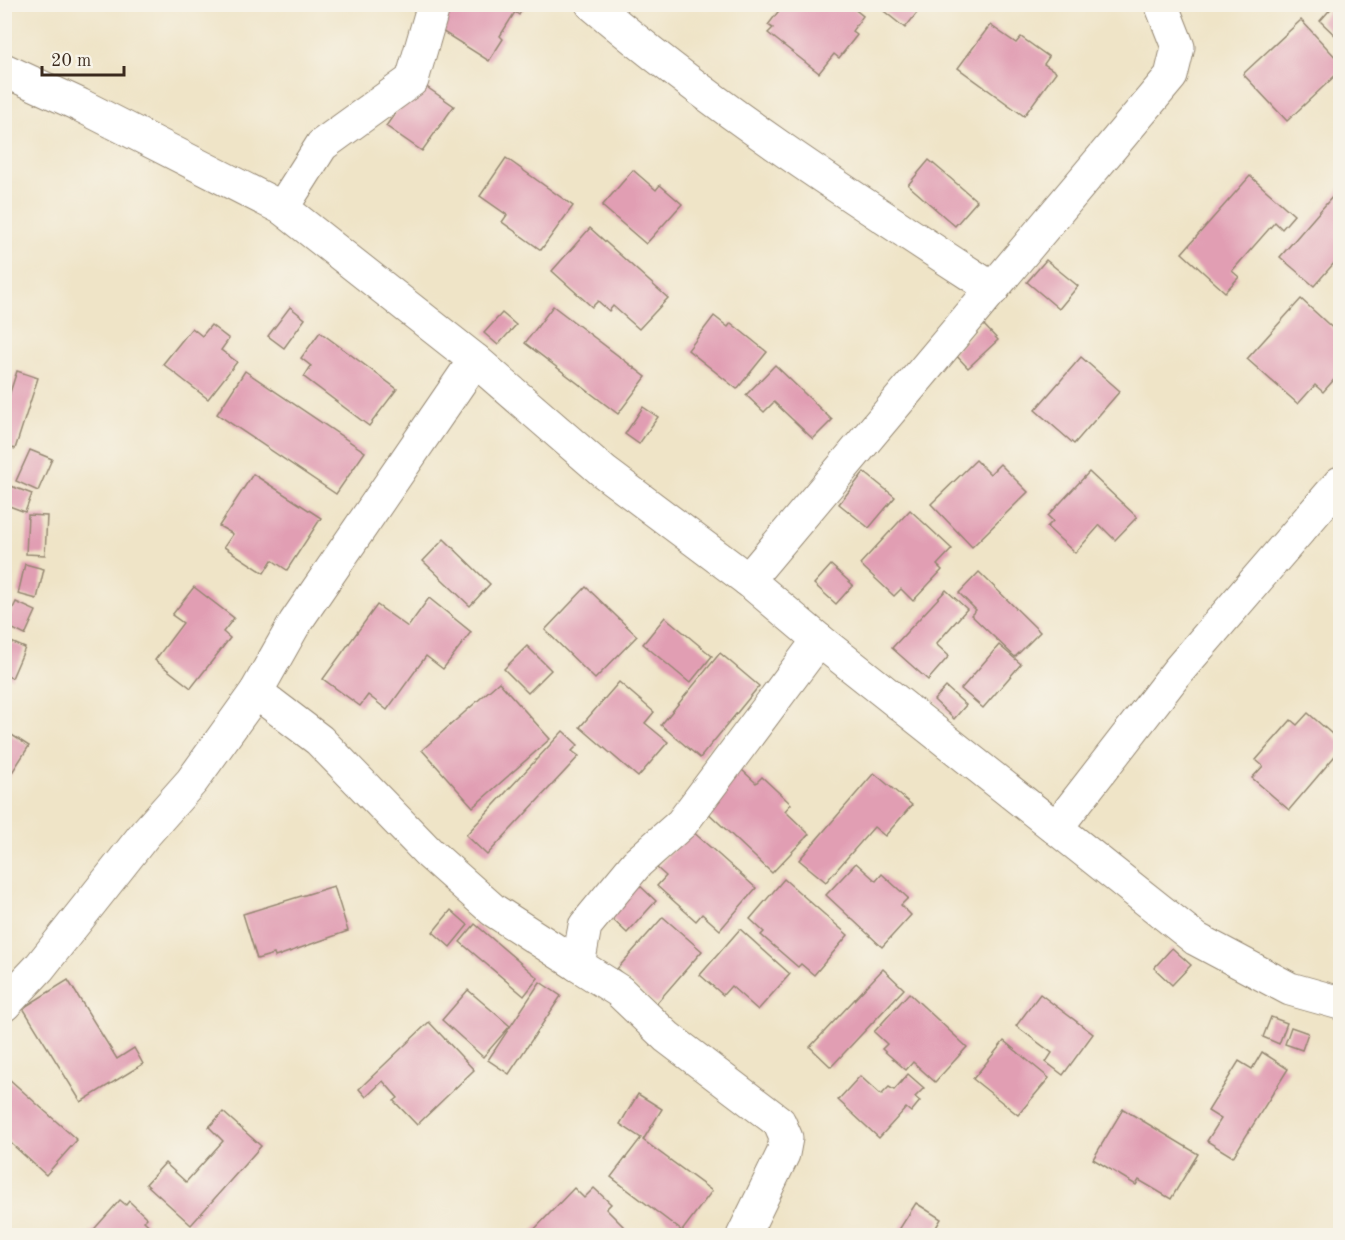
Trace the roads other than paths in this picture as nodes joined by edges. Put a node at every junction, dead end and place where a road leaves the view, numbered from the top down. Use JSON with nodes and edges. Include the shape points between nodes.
{"nodes":[{"id":1,"x":434,"y":4,"type":"edge"},
{"id":2,"x":592,"y":4,"type":"edge"},
{"id":3,"x":1161,"y":4,"type":"edge"},
{"id":4,"x":4,"y":70,"type":"edge"},
{"id":5,"x":282,"y":208,"type":"junction"},
{"id":6,"x":993,"y":289,"type":"junction"},
{"id":7,"x":475,"y":360,"type":"junction"},
{"id":8,"x":1341,"y":483,"type":"edge"},
{"id":9,"x":748,"y":580,"type":"junction"},
{"id":10,"x":819,"y":640,"type":"junction"},
{"id":11,"x":256,"y":692,"type":"junction"},
{"id":12,"x":1056,"y":828,"type":"junction"},
{"id":13,"x":578,"y":965,"type":"junction"},
{"id":14,"x":1341,"y":1003,"type":"edge"},
{"id":15,"x":4,"y":1005,"type":"edge"},
{"id":16,"x":743,"y":1236,"type":"edge"}],
"edges":[{"from":1,"to":5,"type":"street","via":[[412,80],[322,145]]},
{"from":2,"to":6,"type":"street","via":[[657,60],[791,158]]},
{"from":3,"to":6,"type":"street","via":[[1178,47],[1171,76]]},
{"from":4,"to":5,"type":"street"},
{"from":5,"to":7,"type":"street"},
{"from":6,"to":9,"type":"street"},
{"from":7,"to":9,"type":"street","via":[[604,472]]},
{"from":7,"to":11,"type":"street","via":[[295,623]]},
{"from":8,"to":12,"type":"street","via":[[1177,672]]},
{"from":9,"to":10,"type":"street"},
{"from":10,"to":12,"type":"street"},
{"from":10,"to":13,"type":"street","via":[[682,823],[638,863],[585,926]]},
{"from":11,"to":13,"type":"street","via":[[319,740],[429,853],[493,910]]},
{"from":11,"to":15,"type":"street","via":[[192,781],[39,968]]},
{"from":12,"to":14,"type":"street","via":[[1196,939],[1290,989]]},
{"from":13,"to":16,"type":"street","via":[[619,991],[666,1037],[779,1122],[786,1138],[783,1154]]}]}
